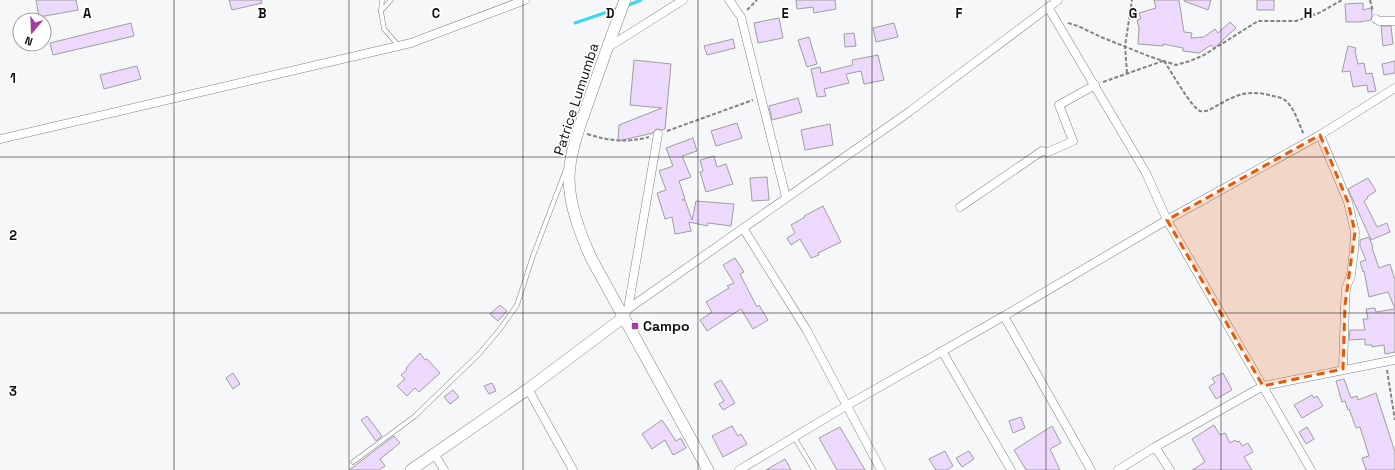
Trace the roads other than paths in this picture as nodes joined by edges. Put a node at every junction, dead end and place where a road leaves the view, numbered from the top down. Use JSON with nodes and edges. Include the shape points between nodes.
{"nodes":[{"id":1,"x":382,"y":0,"type":"edge"},
{"id":2,"x":391,"y":0,"type":"edge"},
{"id":3,"x":525,"y":0,"type":"edge"},
{"id":4,"x":625,"y":0,"type":"edge"},
{"id":5,"x":683,"y":0,"type":"edge"},
{"id":6,"x":730,"y":0,"type":"edge"},
{"id":7,"x":1058,"y":0,"type":"edge"},
{"id":8,"x":1048,"y":6,"type":"junction"},
{"id":9,"x":381,"y":11,"type":"junction"},
{"id":10,"x":1376,"y":19,"type":"road end"},
{"id":11,"x":1395,"y":21,"type":"edge"},
{"id":12,"x":399,"y":46,"type":"junction"},
{"id":13,"x":607,"y":48,"type":"junction"},
{"id":14,"x":1095,"y":85,"type":"junction"},
{"id":15,"x":1395,"y":88,"type":"edge"},
{"id":16,"x":658,"y":134,"type":"road end"},
{"id":17,"x":1320,"y":135,"type":"junction"},
{"id":18,"x":0,"y":139,"type":"edge"},
{"id":19,"x":571,"y":157,"type":"junction"},
{"id":20,"x":786,"y":197,"type":"junction"},
{"id":21,"x":960,"y":207,"type":"dead end"},
{"id":22,"x":1167,"y":220,"type":"junction"},
{"id":23,"x":743,"y":228,"type":"junction"},
{"id":24,"x":626,"y":313,"type":"junction"},
{"id":25,"x":1004,"y":316,"type":"junction"},
{"id":26,"x":942,"y":351,"type":"junction"},
{"id":27,"x":1395,"y":360,"type":"edge"},
{"id":28,"x":1343,"y":369,"type":"junction"},
{"id":29,"x":1263,"y":386,"type":"junction"},
{"id":30,"x":528,"y":390,"type":"junction"},
{"id":31,"x":846,"y":406,"type":"junction"},
{"id":32,"x":794,"y":437,"type":"junction"},
{"id":33,"x":1156,"y":447,"type":"junction"},
{"id":34,"x":435,"y":454,"type":"junction"},
{"id":35,"x":353,"y":462,"type":"dead end"},
{"id":36,"x":411,"y":470,"type":"edge"},
{"id":37,"x":444,"y":470,"type":"edge"},
{"id":38,"x":573,"y":470,"type":"edge"},
{"id":39,"x":708,"y":470,"type":"edge"},
{"id":40,"x":739,"y":470,"type":"edge"},
{"id":41,"x":814,"y":470,"type":"edge"},
{"id":42,"x":881,"y":470,"type":"edge"},
{"id":43,"x":1011,"y":470,"type":"edge"},
{"id":44,"x":1091,"y":470,"type":"edge"},
{"id":45,"x":1118,"y":470,"type":"edge"},
{"id":46,"x":1170,"y":470,"type":"edge"},
{"id":47,"x":1311,"y":470,"type":"edge"}],
"edges":[{"from":1,"to":9,"type":"lane"},
{"from":2,"to":9,"type":"lane"},
{"from":3,"to":12,"type":"street"},
{"from":4,"to":13,"type":"street","name":"Patrice Lumumba"},
{"from":5,"to":13,"type":"street"},
{"from":6,"to":20,"type":"street","via":[[741,17]]},
{"from":7,"to":8,"type":"street"},
{"from":8,"to":14,"type":"street"},
{"from":8,"to":20,"type":"street","via":[[908,112]]},
{"from":9,"to":12,"type":"lane","via":[[384,29]]},
{"from":10,"to":11,"type":"street"},
{"from":12,"to":18,"type":"street"},
{"from":13,"to":19,"type":"street","name":"Patrice Lumumba"},
{"from":14,"to":21,"type":"street","via":[[1059,105],[1073,141],[1048,152],[1042,151]]},
{"from":14,"to":22,"type":"street","via":[[1146,173]]},
{"from":15,"to":17,"type":"street"},
{"from":16,"to":24,"type":"street"},
{"from":17,"to":22,"type":"street"},
{"from":17,"to":28,"type":"street","via":[[1348,202],[1355,232],[1351,275],[1344,305]]},
{"from":19,"to":24,"type":"street","name":"Patrice Lumumba","via":[[570,189],[577,223],[591,258]]},
{"from":19,"to":35,"type":"lane","via":[[517,305],[500,329],[479,354],[415,416]]},
{"from":20,"to":23,"type":"street"},
{"from":22,"to":25,"type":"street"},
{"from":22,"to":29,"type":"street"},
{"from":23,"to":24,"type":"street"},
{"from":23,"to":31,"type":"street","via":[[806,329]]},
{"from":24,"to":30,"type":"street"},
{"from":24,"to":39,"type":"street","name":"Patrice Lumumba"},
{"from":25,"to":26,"type":"street"},
{"from":25,"to":44,"type":"street"},
{"from":26,"to":31,"type":"street"},
{"from":26,"to":43,"type":"street"},
{"from":27,"to":28,"type":"street"},
{"from":28,"to":29,"type":"street"},
{"from":29,"to":33,"type":"street"},
{"from":29,"to":47,"type":"street"},
{"from":30,"to":34,"type":"street"},
{"from":30,"to":38,"type":"street"},
{"from":31,"to":32,"type":"street"},
{"from":31,"to":42,"type":"street"},
{"from":32,"to":40,"type":"street"},
{"from":32,"to":41,"type":"lane"},
{"from":33,"to":45,"type":"street"},
{"from":33,"to":46,"type":"street"},
{"from":34,"to":36,"type":"street"},
{"from":34,"to":37,"type":"street"}]}
